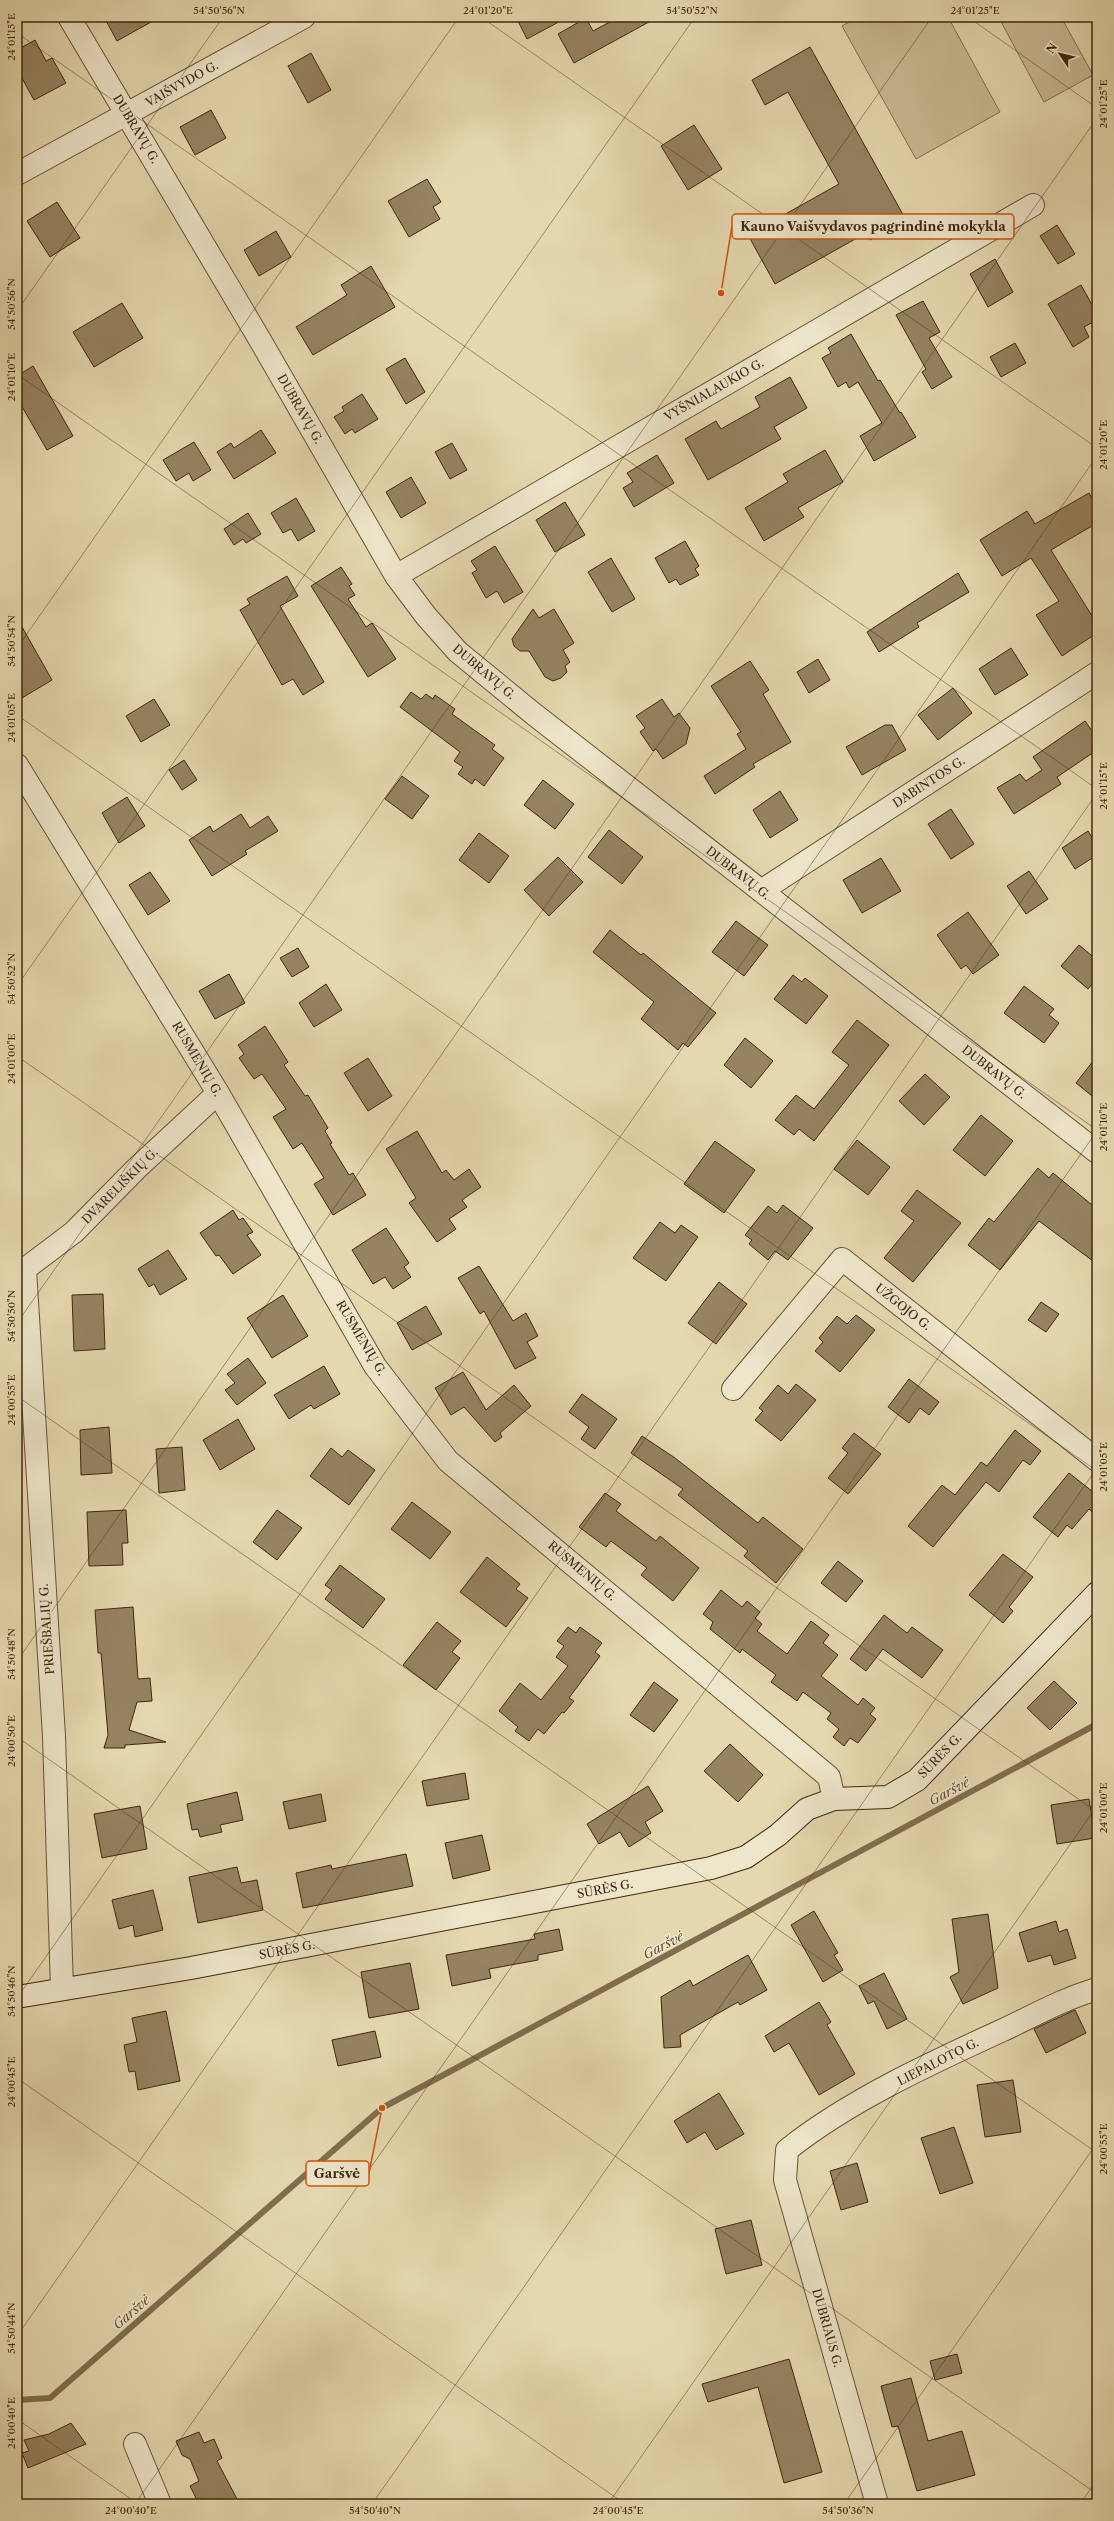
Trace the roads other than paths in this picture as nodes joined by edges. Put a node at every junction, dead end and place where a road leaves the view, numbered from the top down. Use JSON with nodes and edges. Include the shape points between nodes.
{"nodes":[{"id":1,"x":69,"y":17,"type":"edge"},
{"id":2,"x":304,"y":17,"type":"edge"},
{"id":3,"x":127,"y":114,"type":"junction"},
{"id":4,"x":17,"y":174,"type":"edge"},
{"id":5,"x":1032,"y":205,"type":"dead end"},
{"id":6,"x":396,"y":576,"type":"junction"},
{"id":7,"x":1097,"y":673,"type":"edge"},
{"id":8,"x":17,"y":765,"type":"edge"},
{"id":9,"x":761,"y":891,"type":"junction"},
{"id":10,"x":218,"y":1093,"type":"junction"},
{"id":11,"x":1097,"y":1152,"type":"edge"},
{"id":12,"x":21,"y":1270,"type":"edge"},
{"id":13,"x":733,"y":1389,"type":"dead end"},
{"id":14,"x":1097,"y":1460,"type":"edge"},
{"id":15,"x":1097,"y":1593,"type":"edge"},
{"id":16,"x":834,"y":1799,"type":"junction"},
{"id":17,"x":62,"y":1989,"type":"junction"},
{"id":18,"x":1097,"y":1989,"type":"edge"},
{"id":19,"x":17,"y":1997,"type":"edge"},
{"id":20,"x":787,"y":2150,"type":"joint"},
{"id":21,"x":135,"y":2444,"type":"dead end"},
{"id":22,"x":160,"y":2504,"type":"edge"},
{"id":23,"x":876,"y":2504,"type":"edge"}],
"edges":[{"from":1,"to":3,"type":"street","name":"DUBRAVŲ G."},
{"from":2,"to":3,"type":"street","name":"VAIŠVYDO G."},
{"from":3,"to":4,"type":"street","name":"VAIŠVYDO G."},
{"from":3,"to":6,"type":"street","name":"DUBRAVŲ G."},
{"from":5,"to":6,"type":"street","name":"VYŠNIALAUKIO G."},
{"from":6,"to":9,"type":"street","name":"DUBRAVŲ G.","via":[[426,616],[458,652]]},
{"from":7,"to":9,"type":"street","name":"DABINTOS G."},
{"from":8,"to":10,"type":"street","name":"RUSMENIŲ G."},
{"from":9,"to":11,"type":"street","name":"DUBRAVŲ G."},
{"from":10,"to":12,"type":"street","name":"DVARELIŠKIŲ G.","via":[[136,1169],[74,1232]]},
{"from":10,"to":16,"type":"street","name":"RUSMENIŲ G.","via":[[375,1366],[448,1461],[829,1777]]},
{"from":12,"to":17,"type":"street","name":"PRIEŠBALIŲ G.","via":[[53,1728]]},
{"from":13,"to":14,"type":"street","name":"UŽGOJO G.","via":[[842,1259]]},
{"from":15,"to":16,"type":"street","name":"SŪRĖS G.","via":[[918,1780],[888,1797]]},
{"from":16,"to":17,"type":"street","name":"SŪRĖS G.","via":[[807,1809],[778,1836],[746,1857],[711,1868],[199,1967]]},
{"from":17,"to":19,"type":"street","name":"SŪRĖS G."},
{"from":18,"to":20,"type":"street","name":"LIEPALOTO G.","via":[[1067,1997],[905,2077],[812,2130]]},
{"from":20,"to":23,"type":"street","name":"DUBRIAUS G.","via":[[785,2180]]},
{"from":21,"to":22,"type":"street"}]}
